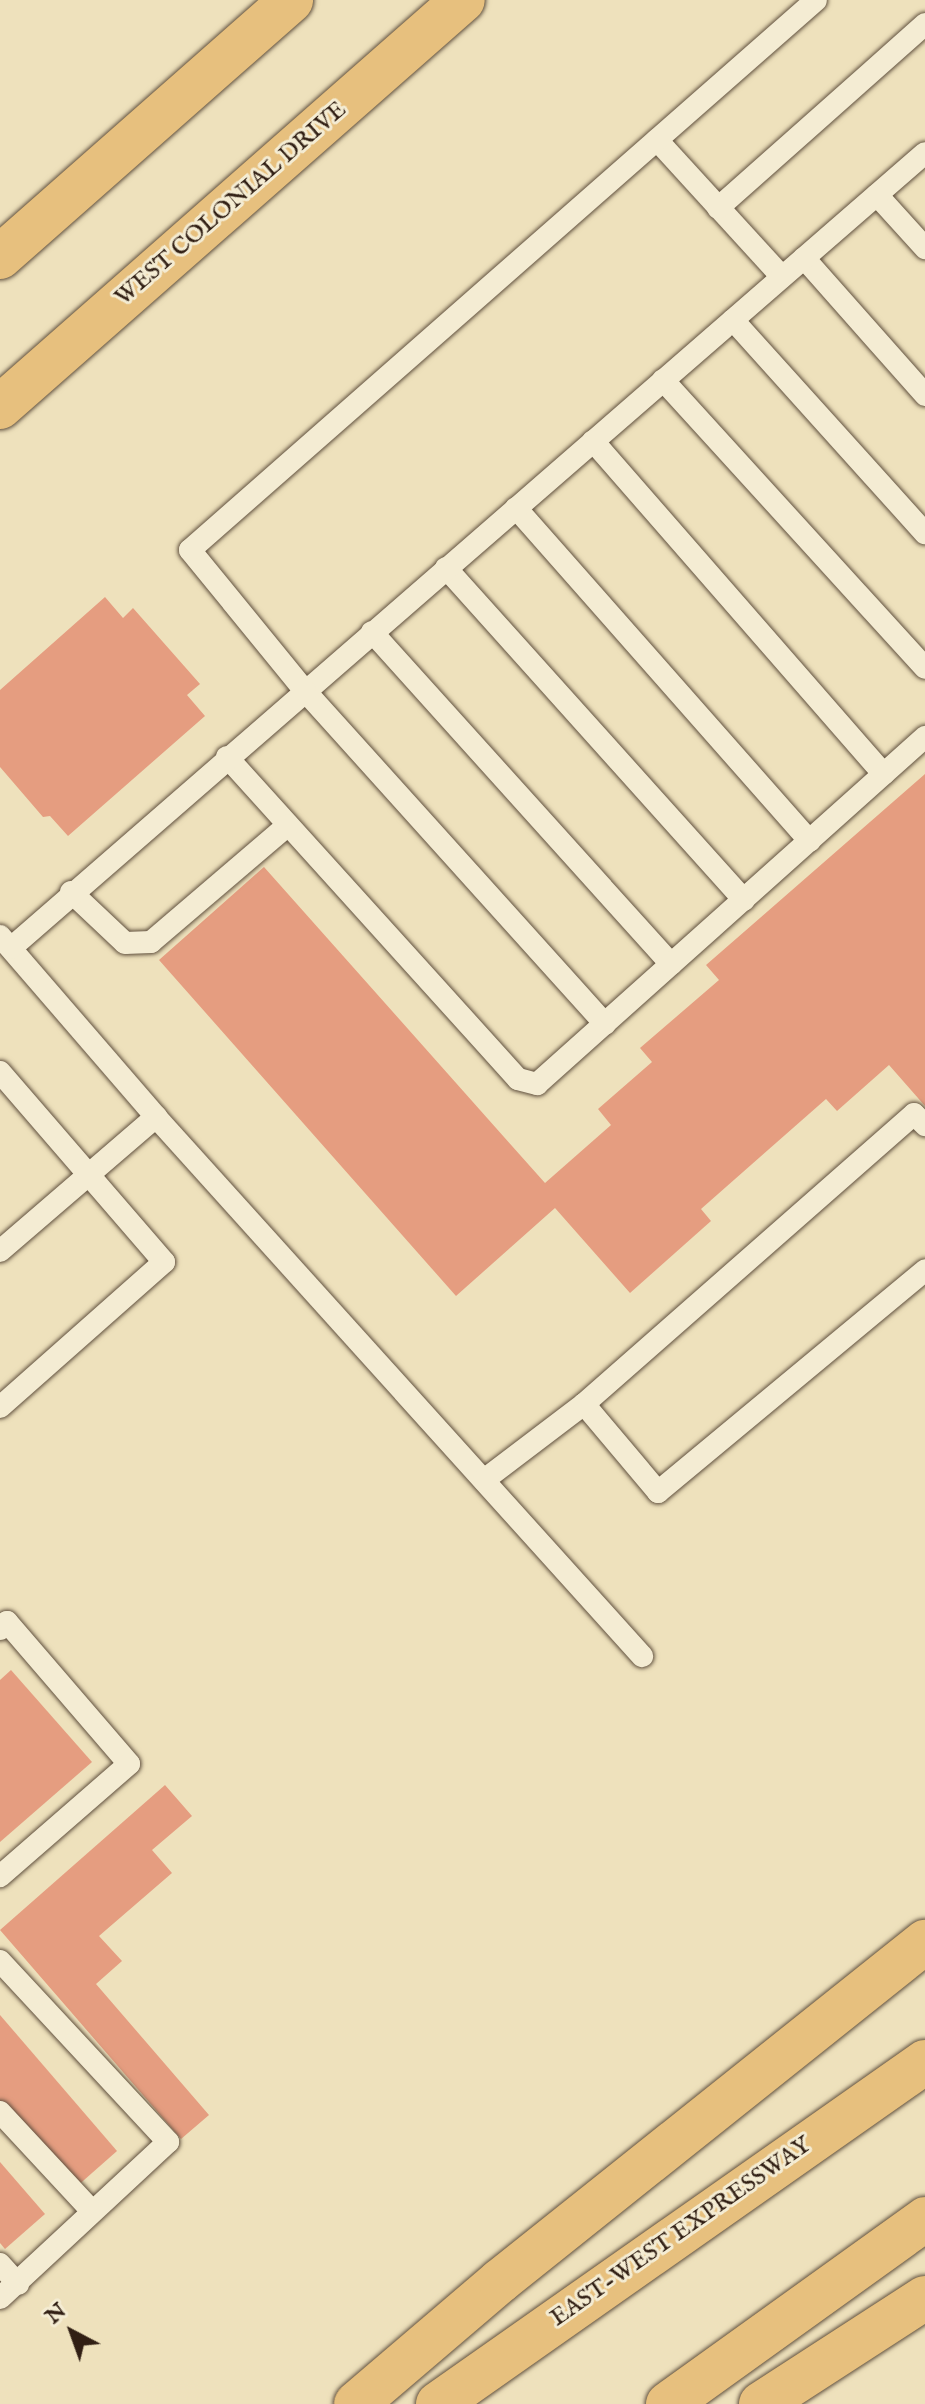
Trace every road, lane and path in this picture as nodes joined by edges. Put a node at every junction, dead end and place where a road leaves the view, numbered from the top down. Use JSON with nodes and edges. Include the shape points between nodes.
{"nodes":[{"id":1,"x":291,"y":0,"type":"edge"},
{"id":2,"x":463,"y":0,"type":"edge"},
{"id":3,"x":816,"y":0,"type":"edge"},
{"id":4,"x":925,"y":24,"type":"edge"},
{"id":5,"x":657,"y":140,"type":"junction"},
{"id":6,"x":925,"y":153,"type":"edge"},
{"id":7,"x":877,"y":195,"type":"junction"},
{"id":8,"x":718,"y":208,"type":"junction"},
{"id":9,"x":925,"y":248,"type":"edge"},
{"id":10,"x":0,"y":257,"type":"edge"},
{"id":11,"x":804,"y":258,"type":"junction"},
{"id":12,"x":782,"y":277,"type":"junction"},
{"id":13,"x":733,"y":320,"type":"junction"},
{"id":14,"x":663,"y":380,"type":"junction"},
{"id":15,"x":925,"y":395,"type":"edge"},
{"id":16,"x":0,"y":407,"type":"edge"},
{"id":17,"x":593,"y":441,"type":"junction"},
{"id":18,"x":516,"y":508,"type":"junction"},
{"id":19,"x":925,"y":533,"type":"edge"},
{"id":20,"x":446,"y":568,"type":"junction"},
{"id":21,"x":372,"y":632,"type":"junction"},
{"id":22,"x":925,"y":668,"type":"edge"},
{"id":23,"x":305,"y":691,"type":"junction"},
{"id":24,"x":925,"y":737,"type":"edge"},
{"id":25,"x":227,"y":757,"type":"junction"},
{"id":26,"x":883,"y":774,"type":"junction"},
{"id":27,"x":288,"y":825,"type":"junction"},
{"id":28,"x":810,"y":841,"type":"junction"},
{"id":29,"x":71,"y":892,"type":"junction"},
{"id":30,"x":744,"y":900,"type":"junction"},
{"id":31,"x":6,"y":942,"type":"edge"},
{"id":32,"x":671,"y":964,"type":"junction"},
{"id":33,"x":605,"y":1024,"type":"junction"},
{"id":34,"x":0,"y":1072,"type":"edge"},
{"id":35,"x":156,"y":1117,"type":"junction"},
{"id":36,"x":925,"y":1125,"type":"edge"},
{"id":37,"x":90,"y":1172,"type":"junction"},
{"id":38,"x":0,"y":1251,"type":"edge"},
{"id":39,"x":925,"y":1270,"type":"edge"},
{"id":40,"x":584,"y":1404,"type":"junction"},
{"id":41,"x":0,"y":1407,"type":"edge"},
{"id":42,"x":484,"y":1480,"type":"junction"},
{"id":43,"x":0,"y":1629,"type":"edge"},
{"id":44,"x":642,"y":1656,"type":"dead end"},
{"id":45,"x":0,"y":1876,"type":"edge"},
{"id":46,"x":925,"y":1942,"type":"edge"},
{"id":47,"x":0,"y":1961,"type":"edge"},
{"id":48,"x":925,"y":2062,"type":"edge"},
{"id":49,"x":0,"y":2112,"type":"edge"},
{"id":50,"x":92,"y":2211,"type":"junction"},
{"id":51,"x":925,"y":2219,"type":"edge"},
{"id":52,"x":0,"y":2264,"type":"edge"},
{"id":53,"x":18,"y":2284,"type":"junction"},
{"id":54,"x":0,"y":2298,"type":"edge"},
{"id":55,"x":925,"y":2298,"type":"edge"},
{"id":56,"x":356,"y":2404,"type":"edge"},
{"id":57,"x":438,"y":2404,"type":"edge"},
{"id":58,"x":668,"y":2404,"type":"edge"},
{"id":59,"x":761,"y":2404,"type":"edge"}],
"edges":[{"from":1,"to":10,"type":"highway"},
{"from":2,"to":16,"type":"highway","name":"WEST COLONIAL DRIVE"},
{"from":3,"to":5,"type":"lane"},
{"from":4,"to":8,"type":"lane"},
{"from":5,"to":8,"type":"lane"},
{"from":5,"to":23,"type":"lane","via":[[190,550]]},
{"from":6,"to":7,"type":"lane"},
{"from":7,"to":9,"type":"lane"},
{"from":7,"to":11,"type":"lane"},
{"from":8,"to":12,"type":"lane"},
{"from":11,"to":12,"type":"lane"},
{"from":11,"to":15,"type":"lane"},
{"from":12,"to":13,"type":"lane"},
{"from":13,"to":14,"type":"lane"},
{"from":13,"to":19,"type":"lane"},
{"from":14,"to":17,"type":"lane"},
{"from":14,"to":22,"type":"lane"},
{"from":17,"to":18,"type":"lane"},
{"from":17,"to":26,"type":"lane"},
{"from":18,"to":20,"type":"lane"},
{"from":18,"to":28,"type":"lane"},
{"from":20,"to":21,"type":"lane"},
{"from":20,"to":30,"type":"lane"},
{"from":21,"to":23,"type":"lane"},
{"from":21,"to":32,"type":"lane"},
{"from":23,"to":25,"type":"lane"},
{"from":23,"to":33,"type":"lane"},
{"from":24,"to":26,"type":"lane"},
{"from":25,"to":27,"type":"lane"},
{"from":25,"to":29,"type":"lane"},
{"from":26,"to":28,"type":"lane"},
{"from":27,"to":29,"type":"lane","via":[[151,942],[125,943]]},
{"from":27,"to":33,"type":"lane","via":[[518,1079],[537,1084]]},
{"from":28,"to":30,"type":"lane"},
{"from":29,"to":31,"type":"lane"},
{"from":30,"to":32,"type":"lane"},
{"from":31,"to":35,"type":"lane"},
{"from":32,"to":33,"type":"lane"},
{"from":34,"to":37,"type":"lane"},
{"from":35,"to":37,"type":"lane"},
{"from":35,"to":42,"type":"lane"},
{"from":36,"to":40,"type":"lane","via":[[914,1114]]},
{"from":37,"to":38,"type":"lane"},
{"from":37,"to":41,"type":"lane","via":[[164,1262]]},
{"from":39,"to":40,"type":"lane","via":[[658,1492]]},
{"from":40,"to":42,"type":"lane"},
{"from":42,"to":44,"type":"lane"},
{"from":43,"to":45,"type":"lane","via":[[7,1622],[129,1764]]},
{"from":46,"to":56,"type":"highway","via":[[500,2281]]},
{"from":47,"to":50,"type":"lane","via":[[168,2142]]},
{"from":48,"to":57,"type":"highway","name":"EAST-WEST EXPRESSWAY"},
{"from":49,"to":50,"type":"lane"},
{"from":50,"to":53,"type":"lane"},
{"from":51,"to":58,"type":"highway"},
{"from":52,"to":53,"type":"lane"},
{"from":53,"to":54,"type":"lane"},
{"from":55,"to":59,"type":"highway"}]}
